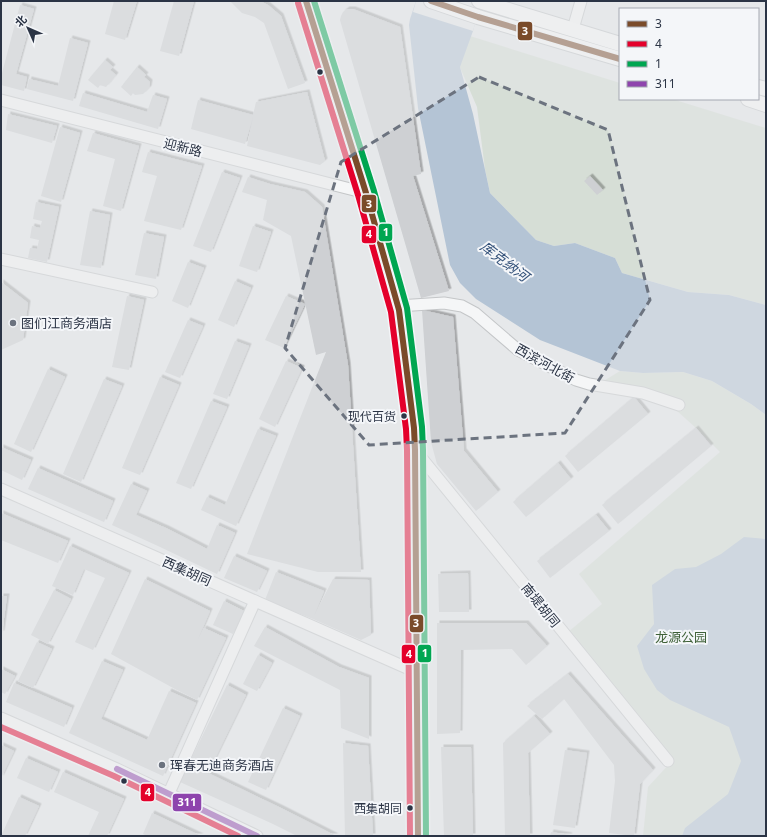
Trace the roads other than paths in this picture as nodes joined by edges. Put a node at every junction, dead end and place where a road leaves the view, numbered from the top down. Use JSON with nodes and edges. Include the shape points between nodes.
{"nodes":[{"id":1,"x":306,"y":1,"type":"edge"},
{"id":2,"x":431,"y":1,"type":"edge"},
{"id":3,"x":581,"y":1,"type":"edge"},
{"id":4,"x":483,"y":2,"type":"edge"},
{"id":5,"x":573,"y":29,"type":"junction"},
{"id":6,"x":619,"y":44,"type":"edge"},
{"id":7,"x":619,"y":59,"type":"edge"},
{"id":8,"x":1,"y":100,"type":"edge"},
{"id":9,"x":751,"y":100,"type":"edge"},
{"id":10,"x":766,"y":105,"type":"edge"},
{"id":11,"x":366,"y":193,"type":"junction"},
{"id":12,"x":1,"y":259,"type":"edge"},
{"id":13,"x":152,"y":292,"type":"dead end"},
{"id":14,"x":398,"y":306,"type":"junction"},
{"id":15,"x":679,"y":405,"type":"dead end"},
{"id":16,"x":415,"y":450,"type":"junction"},
{"id":17,"x":1,"y":489,"type":"edge"},
{"id":18,"x":255,"y":601,"type":"junction"},
{"id":19,"x":416,"y":672,"type":"junction"},
{"id":20,"x":1,"y":718,"type":"edge"},
{"id":21,"x":668,"y":761,"type":"dead end"},
{"id":22,"x":170,"y":793,"type":"junction"},
{"id":23,"x":255,"y":836,"type":"edge"},
{"id":24,"x":418,"y":836,"type":"edge"}],
"edges":[{"from":1,"to":11,"type":"main road"},
{"from":2,"to":7,"type":"main road"},
{"from":3,"to":5,"type":"street"},
{"from":4,"to":5,"type":"main road"},
{"from":5,"to":6,"type":"main road"},
{"from":8,"to":11,"type":"street","name":"迎新路"},
{"from":9,"to":10,"type":"main road"},
{"from":11,"to":14,"type":"main road"},
{"from":12,"to":13,"type":"street"},
{"from":14,"to":15,"type":"street","name":"西滨河北街","via":[[444,303],[462,306],[475,313],[518,350],[576,380],[643,393]]},
{"from":14,"to":16,"type":"main road"},
{"from":16,"to":19,"type":"main road"},
{"from":16,"to":21,"type":"street","name":"南堤胡同"},
{"from":17,"to":18,"type":"street","name":"西集胡同"},
{"from":18,"to":19,"type":"street","name":"西集胡同"},
{"from":18,"to":22,"type":"street"},
{"from":19,"to":24,"type":"main road"},
{"from":20,"to":22,"type":"street"},
{"from":22,"to":23,"type":"street"}]}
